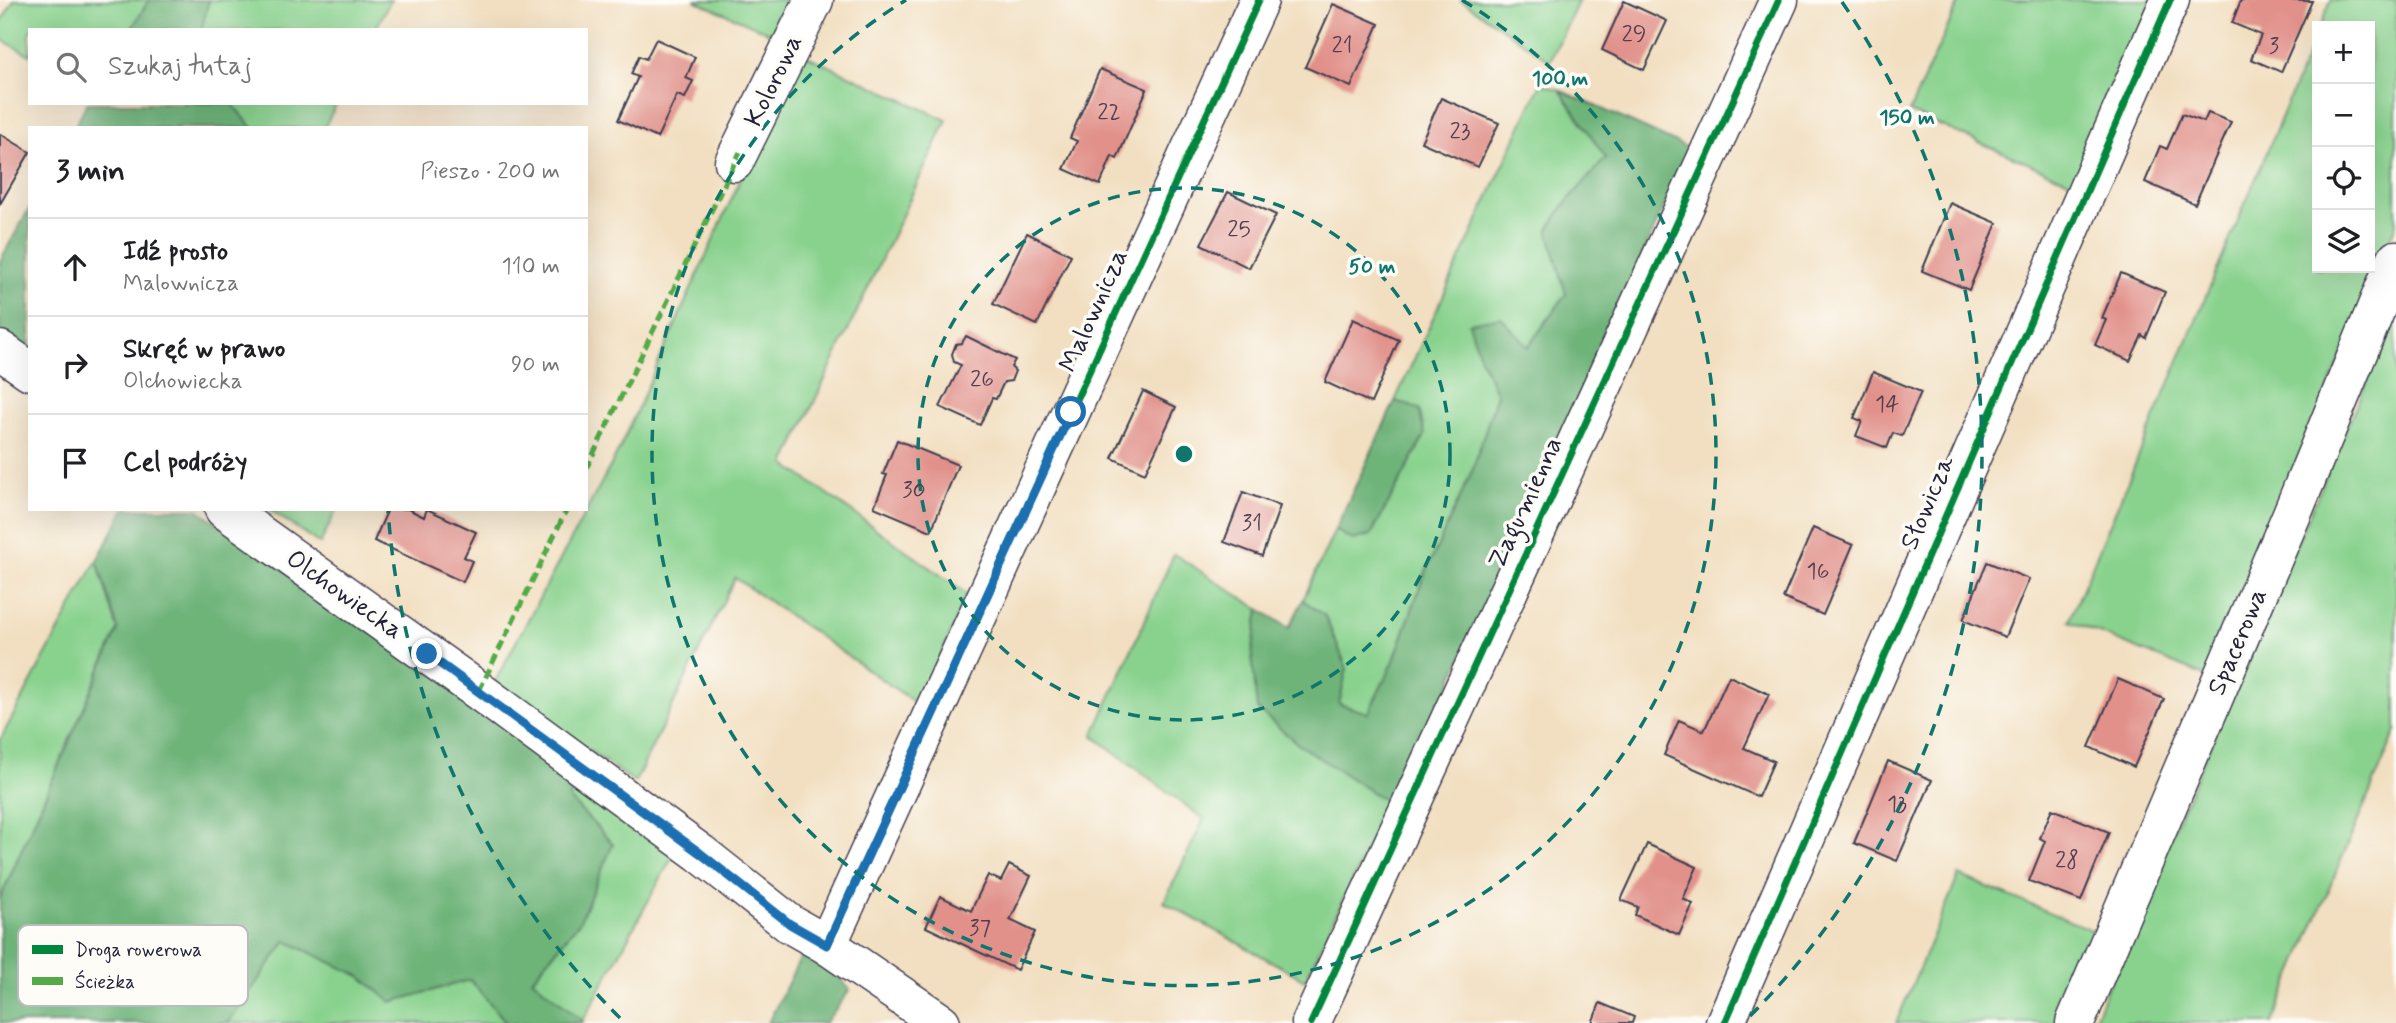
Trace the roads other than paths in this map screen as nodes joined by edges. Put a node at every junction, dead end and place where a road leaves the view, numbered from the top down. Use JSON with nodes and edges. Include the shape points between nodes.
{"nodes":[{"id":1,"x":814,"y":0,"type":"edge"},
{"id":2,"x":1259,"y":0,"type":"edge"},
{"id":3,"x":1779,"y":0,"type":"edge"},
{"id":4,"x":2169,"y":0,"type":"edge"},
{"id":5,"x":734,"y":162,"type":"dead end"},
{"id":6,"x":2396,"y":260,"type":"edge"},
{"id":7,"x":0,"y":350,"type":"edge"},
{"id":8,"x":28,"y":370,"type":"edge"},
{"id":9,"x":227,"y":511,"type":"edge"},
{"id":10,"x":827,"y":945,"type":"junction"},
{"id":11,"x":941,"y":1023,"type":"edge"},
{"id":12,"x":1311,"y":1023,"type":"edge"},
{"id":13,"x":1725,"y":1023,"type":"edge"},
{"id":14,"x":2075,"y":1023,"type":"edge"}],
"edges":[{"from":1,"to":5,"type":"street","name":"Kolorowa"},
{"from":2,"to":10,"type":"street","name":"Malownicza"},
{"from":3,"to":12,"type":"street","name":"Zagumienna"},
{"from":4,"to":13,"type":"street","name":"Słowicza"},
{"from":6,"to":14,"type":"street","name":"Spacerowa"},
{"from":7,"to":8,"type":"street"},
{"from":9,"to":10,"type":"street","name":"Olchowiecka","via":[[490,699],[790,924]]},
{"from":10,"to":11,"type":"street","name":"Olchowiecka"}]}
